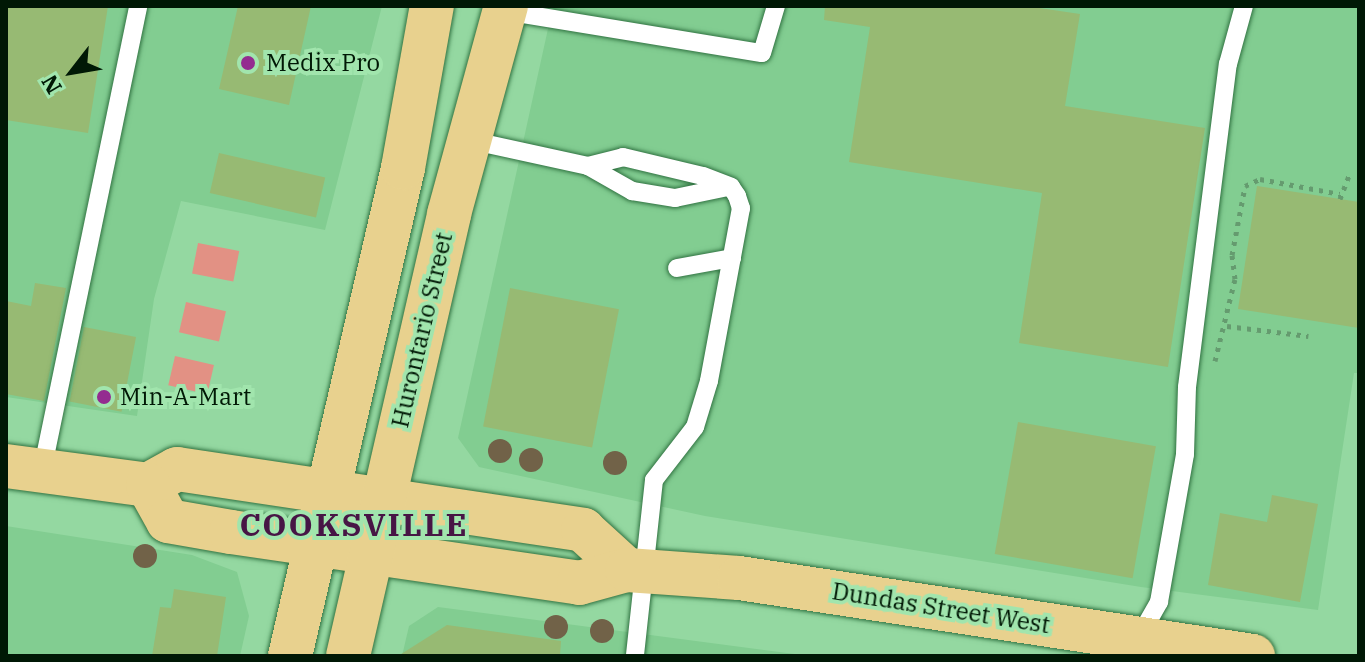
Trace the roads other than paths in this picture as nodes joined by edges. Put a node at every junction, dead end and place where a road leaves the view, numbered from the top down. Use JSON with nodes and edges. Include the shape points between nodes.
{"nodes":[{"id":1,"x":138,"y":6,"type":"edge"},
{"id":2,"x":432,"y":6,"type":"edge"},
{"id":3,"x":776,"y":6,"type":"edge"},
{"id":4,"x":1244,"y":6,"type":"edge"},
{"id":5,"x":506,"y":9,"type":"edge"},
{"id":6,"x":469,"y":140,"type":"junction"},
{"id":7,"x":588,"y":166,"type":"junction"},
{"id":8,"x":731,"y":187,"type":"junction"},
{"id":9,"x":732,"y":258,"type":"junction"},
{"id":10,"x":677,"y":268,"type":"dead end"},
{"id":11,"x":24,"y":468,"type":"edge"},
{"id":12,"x":148,"y":485,"type":"junction"},
{"id":13,"x":328,"y":491,"type":"junction"},
{"id":14,"x":383,"y":500,"type":"junction"},
{"id":15,"x":316,"y":544,"type":"junction"},
{"id":16,"x":371,"y":552,"type":"junction"},
{"id":17,"x":636,"y":572,"type":"junction"},
{"id":18,"x":1138,"y":639,"type":"junction"},
{"id":19,"x":290,"y":656,"type":"edge"},
{"id":20,"x":348,"y":656,"type":"edge"},
{"id":21,"x":635,"y":656,"type":"edge"},
{"id":22,"x":1253,"y":656,"type":"edge"}],
"edges":[{"from":1,"to":11,"type":"lane"},
{"from":2,"to":13,"type":"main road","via":[[403,168]]},
{"from":3,"to":5,"type":"lane","via":[[762,53]]},
{"from":4,"to":18,"type":"lane","via":[[1228,64],[1185,454],[1159,602]]},
{"from":5,"to":6,"type":"main road","name":"Hurontario Street"},
{"from":6,"to":7,"type":"lane"},
{"from":6,"to":14,"type":"main road","name":"Hurontario Street"},
{"from":7,"to":8,"type":"lane","via":[[623,157]]},
{"from":7,"to":8,"type":"lane","via":[[632,191],[675,198]]},
{"from":8,"to":9,"type":"lane","via":[[741,208]]},
{"from":9,"to":10,"type":"lane"},
{"from":9,"to":17,"type":"lane","via":[[695,427],[654,480]]},
{"from":11,"to":12,"type":"main road"},
{"from":12,"to":13,"type":"main road","via":[[177,469]]},
{"from":12,"to":15,"type":"main road","name":"Dundas Street West","via":[[168,521]]},
{"from":13,"to":14,"type":"main road"},
{"from":13,"to":15,"type":"main road"},
{"from":14,"to":16,"type":"main road","name":"Hurontario Street"},
{"from":14,"to":17,"type":"main road","via":[[583,530]]},
{"from":15,"to":16,"type":"main road","name":"Dundas Street West"},
{"from":15,"to":19,"type":"main road"},
{"from":16,"to":17,"type":"main road","name":"Dundas Street West","via":[[579,583]]},
{"from":16,"to":20,"type":"main road","name":"Hurontario Street"},
{"from":17,"to":18,"type":"main road","name":"Dundas Street West","via":[[739,578]]},
{"from":17,"to":21,"type":"lane"},
{"from":18,"to":22,"type":"main road","name":"Dundas Street West"}]}
